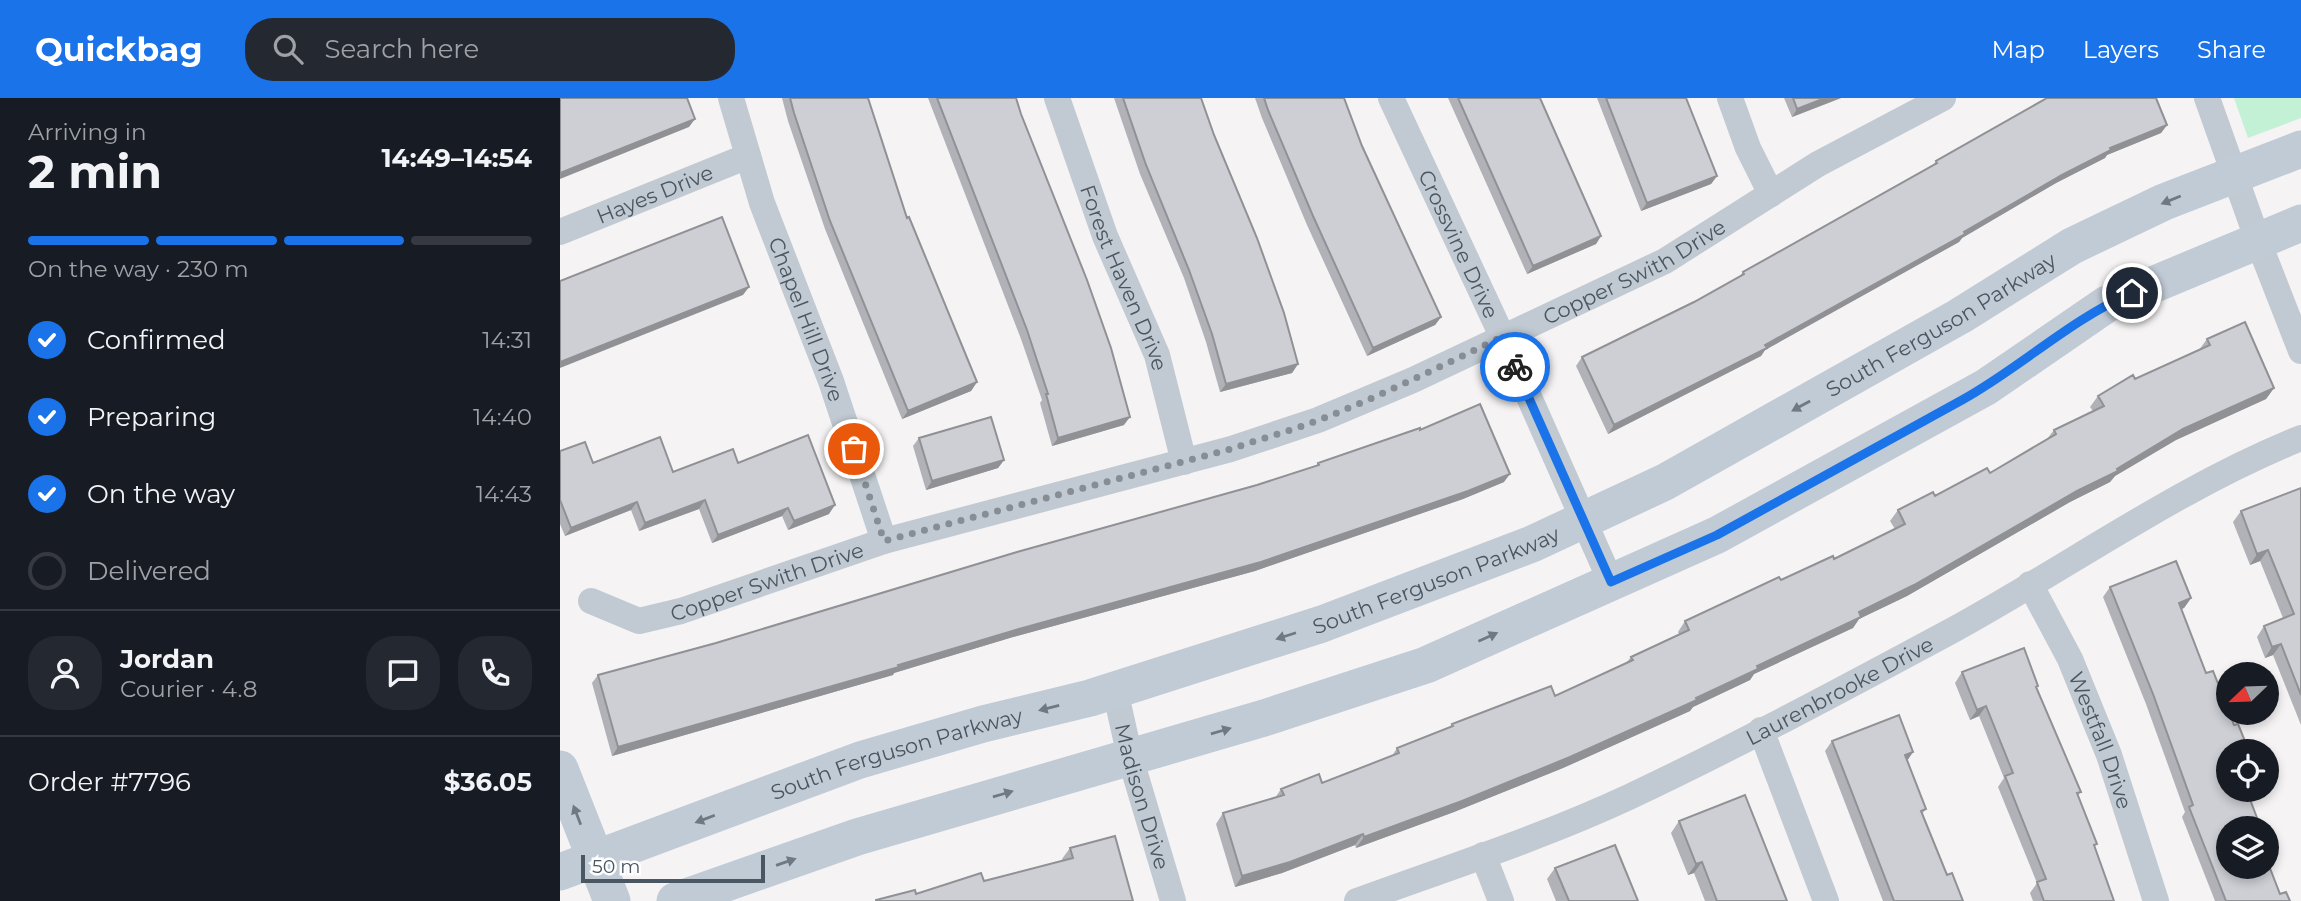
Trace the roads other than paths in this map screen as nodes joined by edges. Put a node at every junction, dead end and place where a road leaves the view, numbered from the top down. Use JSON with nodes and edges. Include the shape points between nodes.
{"nodes":[{"id":1,"x":731,"y":98,"type":"edge"},
{"id":2,"x":1057,"y":98,"type":"edge"},
{"id":3,"x":1391,"y":98,"type":"edge"},
{"id":4,"x":1730,"y":98,"type":"edge"},
{"id":5,"x":1942,"y":98,"type":"edge"},
{"id":6,"x":2207,"y":98,"type":"edge"},
{"id":7,"x":2301,"y":149,"type":"edge"},
{"id":8,"x":748,"y":156,"type":"junction"},
{"id":9,"x":2234,"y":175,"type":"junction"},
{"id":10,"x":1771,"y":194,"type":"junction"},
{"id":11,"x":2301,"y":223,"type":"edge"},
{"id":12,"x":560,"y":232,"type":"edge"},
{"id":13,"x":2258,"y":241,"type":"junction"},
{"id":14,"x":1502,"y":337,"type":"junction"},
{"id":15,"x":2301,"y":351,"type":"edge"},
{"id":16,"x":2301,"y":438,"type":"edge"},
{"id":17,"x":1184,"y":462,"type":"junction"},
{"id":18,"x":1583,"y":520,"type":"junction"},
{"id":19,"x":884,"y":541,"type":"junction"},
{"id":20,"x":1611,"y":582,"type":"junction"},
{"id":21,"x":2031,"y":584,"type":"junction"},
{"id":22,"x":591,"y":601,"type":"dead end"},
{"id":23,"x":1115,"y":690,"type":"junction"},
{"id":24,"x":1761,"y":730,"type":"junction"},
{"id":25,"x":1130,"y":757,"type":"junction"},
{"id":26,"x":560,"y":769,"type":"edge"},
{"id":27,"x":1483,"y":855,"type":"junction"},
{"id":28,"x":596,"y":860,"type":"junction"},
{"id":29,"x":560,"y":872,"type":"edge"},
{"id":30,"x":560,"y":885,"type":"edge"},
{"id":31,"x":566,"y":901,"type":"edge"},
{"id":32,"x":611,"y":901,"type":"edge"},
{"id":33,"x":675,"y":901,"type":"edge"},
{"id":34,"x":1173,"y":901,"type":"edge"},
{"id":35,"x":1357,"y":901,"type":"edge"},
{"id":36,"x":1501,"y":901,"type":"edge"},
{"id":37,"x":1826,"y":901,"type":"edge"},
{"id":38,"x":2156,"y":901,"type":"edge"}],
"edges":[{"from":1,"to":8,"type":"street","name":"Chapel Hill Drive"},
{"from":2,"to":17,"type":"street","name":"Forest Haven Drive","via":[[1105,236],[1157,355]]},
{"from":3,"to":14,"type":"street","name":"Crossvine Drive"},
{"from":4,"to":10,"type":"street"},
{"from":5,"to":10,"type":"street","name":"Copper Swith Drive"},
{"from":6,"to":9,"type":"street"},
{"from":7,"to":9,"type":"street","name":"South Ferguson Parkway"},
{"from":8,"to":12,"type":"street","name":"Hayes Drive"},
{"from":8,"to":19,"type":"street","name":"Chapel Hill Drive"},
{"from":9,"to":13,"type":"street"},
{"from":9,"to":18,"type":"street","name":"South Ferguson Parkway","one_way":true,"via":[[2072,246],[1812,400],[1665,482]]},
{"from":10,"to":14,"type":"street","name":"Copper Swith Drive","via":[[1665,261]]},
{"from":11,"to":13,"type":"street"},
{"from":13,"to":15,"type":"street"},
{"from":13,"to":20,"type":"street","via":[[2107,304],[1986,387],[1717,535]]},
{"from":14,"to":17,"type":"street","name":"Copper Swith Drive","via":[[1318,420]]},
{"from":14,"to":18,"type":"street","name":"Crossvine Drive"},
{"from":16,"to":21,"type":"street","name":"Laurenbrooke Drive","via":[[2185,492]]},
{"from":17,"to":19,"type":"street","name":"Copper Swith Drive"},
{"from":18,"to":20,"type":"street","name":"Crossvine Drive"},
{"from":18,"to":23,"type":"street","name":"South Ferguson Parkway","one_way":true,"via":[[1322,624]]},
{"from":19,"to":22,"type":"street","name":"Copper Swith Drive","via":[[681,611],[639,621]]},
{"from":25,"to":20,"type":"street","one_way":true,"via":[[1426,665]]},
{"from":21,"to":24,"type":"street","name":"Laurenbrooke Drive"},
{"from":21,"to":38,"type":"street","name":"Westfall Drive","via":[[2070,659],[2109,755]]},
{"from":23,"to":25,"type":"street","name":"Madison Drive"},
{"from":23,"to":28,"type":"street","name":"South Ferguson Parkway","one_way":true,"via":[[860,760]]},
{"from":24,"to":27,"type":"street","name":"Laurenbrooke Drive","via":[[1627,798]]},
{"from":24,"to":37,"type":"street"},
{"from":33,"to":25,"type":"street","one_way":true,"via":[[857,837]]},
{"from":25,"to":34,"type":"street","name":"Madison Drive"},
{"from":28,"to":26,"type":"street","one_way":true},
{"from":27,"to":35,"type":"street","name":"Laurenbrooke Drive"},
{"from":27,"to":36,"type":"street"},
{"from":28,"to":29,"type":"street","name":"South Ferguson Parkway"},
{"from":28,"to":32,"type":"street"},
{"from":30,"to":31,"type":"street"}]}
